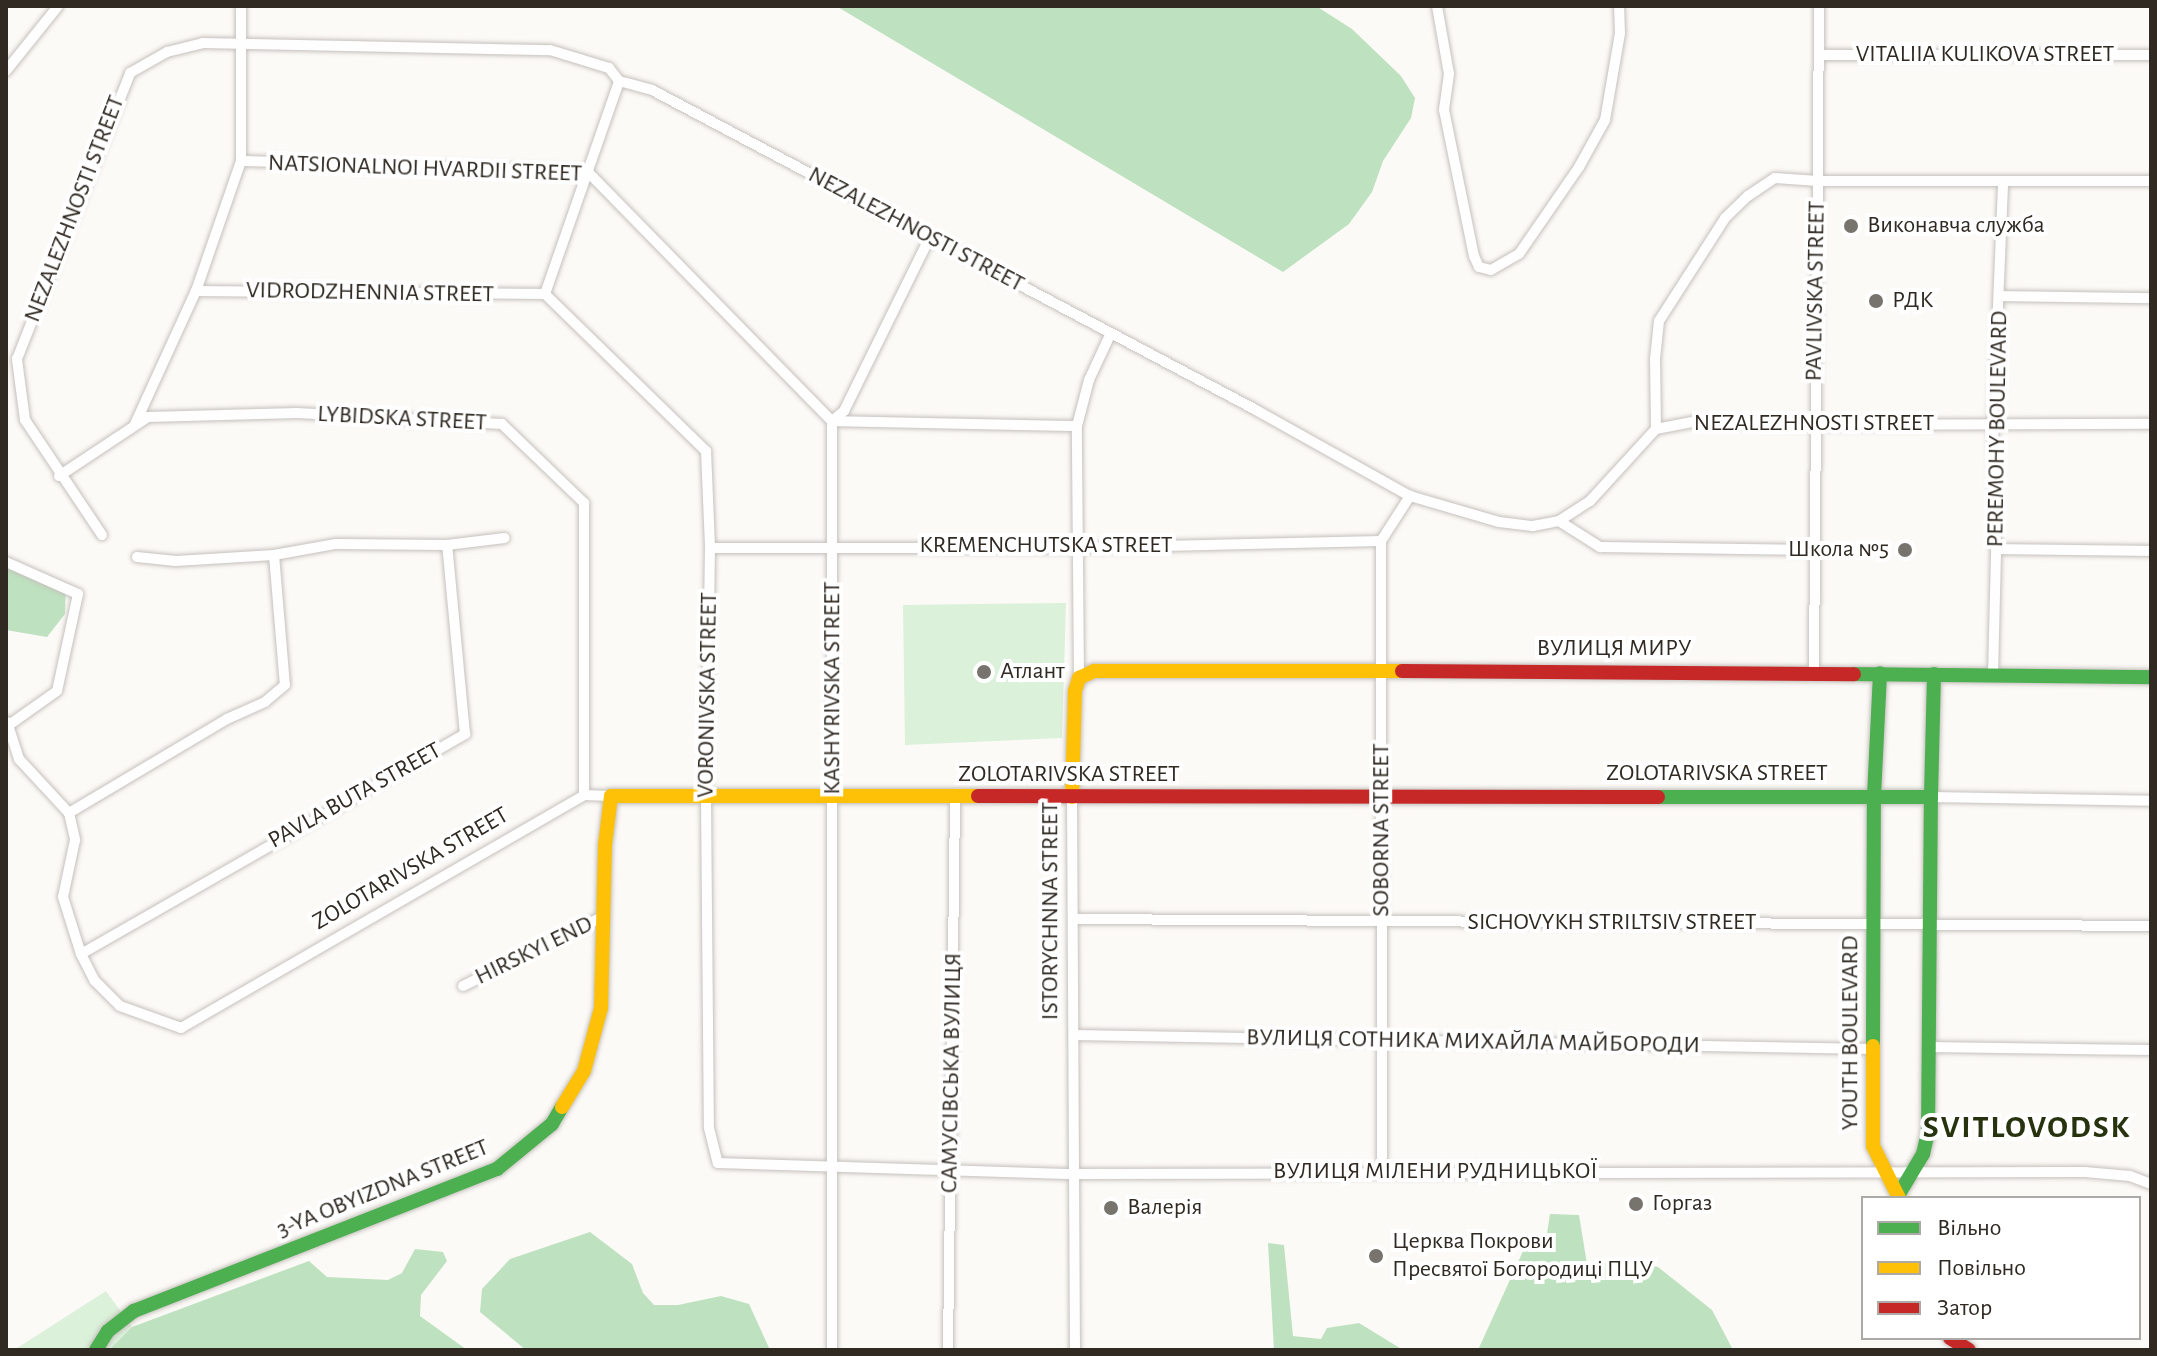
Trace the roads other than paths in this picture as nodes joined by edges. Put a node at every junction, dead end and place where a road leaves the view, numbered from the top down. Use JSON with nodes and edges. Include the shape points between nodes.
{"nodes":[{"id":1,"x":58,"y":6,"type":"edge"},
{"id":2,"x":241,"y":6,"type":"edge"},
{"id":3,"x":1437,"y":6,"type":"edge"},
{"id":4,"x":1619,"y":6,"type":"edge"},
{"id":5,"x":1819,"y":6,"type":"edge"},
{"id":6,"x":242,"y":43,"type":"junction"},
{"id":7,"x":1819,"y":55,"type":"junction"},
{"id":8,"x":2151,"y":55,"type":"edge"},
{"id":9,"x":6,"y":71,"type":"edge"},
{"id":10,"x":619,"y":81,"type":"junction"},
{"id":11,"x":241,"y":161,"type":"junction"},
{"id":12,"x":587,"y":171,"type":"junction"},
{"id":13,"x":1818,"y":181,"type":"junction"},
{"id":14,"x":2003,"y":181,"type":"junction"},
{"id":15,"x":2151,"y":181,"type":"edge"},
{"id":16,"x":930,"y":237,"type":"junction"},
{"id":17,"x":196,"y":291,"type":"junction"},
{"id":18,"x":545,"y":294,"type":"junction"},
{"id":19,"x":1999,"y":296,"type":"junction"},
{"id":20,"x":2151,"y":298,"type":"edge"},
{"id":21,"x":1110,"y":335,"type":"junction"},
{"id":22,"x":832,"y":421,"type":"junction"},
{"id":23,"x":135,"y":424,"type":"junction"},
{"id":24,"x":1993,"y":424,"type":"junction"},
{"id":25,"x":2151,"y":424,"type":"edge"},
{"id":26,"x":1815,"y":425,"type":"junction"},
{"id":27,"x":1077,"y":426,"type":"junction"},
{"id":28,"x":1656,"y":429,"type":"junction"},
{"id":29,"x":59,"y":476,"type":"junction"},
{"id":30,"x":1410,"y":496,"type":"junction"},
{"id":31,"x":1559,"y":521,"type":"junction"},
{"id":32,"x":102,"y":535,"type":"dead end"},
{"id":33,"x":505,"y":538,"type":"dead end"},
{"id":34,"x":1381,"y":541,"type":"junction"},
{"id":35,"x":447,"y":545,"type":"junction"},
{"id":36,"x":833,"y":547,"type":"junction"},
{"id":37,"x":710,"y":548,"type":"junction"},
{"id":38,"x":1075,"y":548,"type":"junction"},
{"id":39,"x":1996,"y":549,"type":"junction"},
{"id":40,"x":1815,"y":550,"type":"junction"},
{"id":41,"x":2151,"y":551,"type":"edge"},
{"id":42,"x":274,"y":555,"type":"junction"},
{"id":43,"x":137,"y":557,"type":"dead end"},
{"id":44,"x":6,"y":562,"type":"edge"},
{"id":45,"x":1382,"y":670,"type":"junction"},
{"id":46,"x":1814,"y":673,"type":"junction"},
{"id":47,"x":1880,"y":673,"type":"junction"},
{"id":48,"x":1934,"y":674,"type":"junction"},
{"id":49,"x":1993,"y":676,"type":"junction"},
{"id":50,"x":2151,"y":677,"type":"edge"},
{"id":51,"x":1079,"y":678,"type":"junction"},
{"id":52,"x":7,"y":722,"type":"edge"},
{"id":53,"x":584,"y":795,"type":"junction"},
{"id":54,"x":611,"y":796,"type":"junction"},
{"id":55,"x":1874,"y":796,"type":"junction"},
{"id":56,"x":706,"y":797,"type":"junction"},
{"id":57,"x":832,"y":797,"type":"junction"},
{"id":58,"x":955,"y":797,"type":"junction"},
{"id":59,"x":1072,"y":797,"type":"junction"},
{"id":60,"x":1383,"y":797,"type":"junction"},
{"id":61,"x":1931,"y":797,"type":"junction"},
{"id":62,"x":2151,"y":801,"type":"edge"},
{"id":63,"x":69,"y":813,"type":"junction"},
{"id":64,"x":604,"y":916,"type":"junction"},
{"id":65,"x":1073,"y":919,"type":"junction"},
{"id":66,"x":1381,"y":923,"type":"junction"},
{"id":67,"x":1873,"y":923,"type":"junction"},
{"id":68,"x":1929,"y":923,"type":"junction"},
{"id":69,"x":2151,"y":926,"type":"edge"},
{"id":70,"x":81,"y":954,"type":"junction"},
{"id":71,"x":463,"y":986,"type":"dead end"},
{"id":72,"x":1074,"y":1035,"type":"junction"},
{"id":73,"x":1381,"y":1041,"type":"junction"},
{"id":74,"x":1928,"y":1047,"type":"junction"},
{"id":75,"x":1873,"y":1049,"type":"junction"},
{"id":76,"x":2151,"y":1050,"type":"edge"},
{"id":77,"x":718,"y":1163,"type":"joint"},
{"id":78,"x":832,"y":1165,"type":"junction"},
{"id":79,"x":951,"y":1168,"type":"junction"},
{"id":80,"x":1382,"y":1171,"type":"junction"},
{"id":81,"x":1885,"y":1171,"type":"junction"},
{"id":82,"x":1913,"y":1172,"type":"junction"},
{"id":83,"x":1075,"y":1174,"type":"junction"},
{"id":84,"x":2151,"y":1184,"type":"edge"},
{"id":85,"x":1899,"y":1196,"type":"edge"},
{"id":86,"x":96,"y":1350,"type":"edge"},
{"id":87,"x":832,"y":1350,"type":"edge"},
{"id":88,"x":948,"y":1350,"type":"edge"},
{"id":89,"x":1075,"y":1350,"type":"edge"}],
"edges":[{"from":1,"to":9,"type":"street"},
{"from":2,"to":6,"type":"street"},
{"from":3,"to":4,"type":"street","via":[[1449,74],[1444,110],[1479,267],[1491,270],[1519,254],[1605,120],[1620,33]]},
{"from":5,"to":7,"type":"street","name":"PAVLIVSKA STREET"},
{"from":6,"to":10,"type":"street","name":"NEZALEZHNOSTI STREET","via":[[550,50],[609,68]]},
{"from":6,"to":11,"type":"street"},
{"from":6,"to":29,"type":"street","name":"NEZALEZHNOSTI STREET","via":[[203,43],[167,52],[130,73],[120,91],[17,359],[25,420]]},
{"from":7,"to":8,"type":"street","name":"VITALIIA KULIKOVA STREET"},
{"from":7,"to":13,"type":"street","name":"PAVLIVSKA STREET"},
{"from":10,"to":12,"type":"street"},
{"from":10,"to":16,"type":"street","name":"NEZALEZHNOSTI STREET","via":[[652,90]]},
{"from":11,"to":12,"type":"street","name":"NATSIONALNOI HVARDII STREET"},
{"from":11,"to":17,"type":"street","name":"NATSIONALNOI HVARDII STREET"},
{"from":12,"to":18,"type":"street"},
{"from":12,"to":22,"type":"street","name":"NATSIONALNOI HVARDII STREET"},
{"from":13,"to":14,"type":"street"},
{"from":13,"to":26,"type":"street","name":"PAVLIVSKA STREET"},
{"from":13,"to":28,"type":"street","via":[[1775,178],[1748,196],[1725,218],[1678,286],[1659,321]]},
{"from":14,"to":15,"type":"street"},
{"from":14,"to":19,"type":"street","name":"PEREMOHY BOULEVARD"},
{"from":16,"to":21,"type":"street","name":"NEZALEZHNOSTI STREET"},
{"from":16,"to":22,"type":"street","via":[[844,411]]},
{"from":17,"to":18,"type":"street","name":"VIDRODZHENNIA STREET"},
{"from":17,"to":23,"type":"street","name":"NATSIONALNOI HVARDII STREET"},
{"from":18,"to":37,"type":"street","name":"VORONIVSKA STREET","via":[[706,451]]},
{"from":19,"to":20,"type":"street"},
{"from":19,"to":24,"type":"street","name":"PEREMOHY BOULEVARD"},
{"from":21,"to":27,"type":"street","name":"ISTORYCHNNA STREET","via":[[1089,380]]},
{"from":21,"to":30,"type":"street","name":"NEZALEZHNOSTI STREET"},
{"from":22,"to":27,"type":"street"},
{"from":22,"to":36,"type":"street","name":"KASHYRIVSKA STREET"},
{"from":23,"to":29,"type":"street","name":"LYBIDSKA STREET"},
{"from":23,"to":53,"type":"street","name":"LYBIDSKA STREET","via":[[148,417],[297,413],[502,424],[584,503]]},
{"from":24,"to":25,"type":"street","name":"NEZALEZHNOSTI STREET"},
{"from":24,"to":26,"type":"street","name":"NEZALEZHNOSTI STREET"},
{"from":24,"to":39,"type":"street","name":"PEREMOHY BOULEVARD"},
{"from":26,"to":28,"type":"street","name":"NEZALEZHNOSTI STREET","via":[[1693,422]]},
{"from":26,"to":40,"type":"street","name":"PAVLIVSKA STREET"},
{"from":27,"to":38,"type":"street","name":"ISTORYCHNNA STREET"},
{"from":28,"to":31,"type":"street","name":"NEZALEZHNOSTI STREET","via":[[1590,501]]},
{"from":29,"to":32,"type":"street","name":"NEZALEZHNOSTI STREET"},
{"from":30,"to":31,"type":"street","name":"NEZALEZHNOSTI STREET","via":[[1499,522],[1533,526]]},
{"from":30,"to":34,"type":"street"},
{"from":31,"to":40,"type":"street","via":[[1600,547]]},
{"from":33,"to":35,"type":"street"},
{"from":34,"to":38,"type":"street","name":"KREMENCHUTSKA STREET"},
{"from":34,"to":45,"type":"street","name":"SOBORNA STREET"},
{"from":35,"to":42,"type":"street","via":[[336,544]]},
{"from":35,"to":70,"type":"street","name":"PAVLA BUTA STREET","via":[[465,734]]},
{"from":36,"to":37,"type":"street","name":"KREMENCHUTSKA STREET"},
{"from":36,"to":38,"type":"street","name":"KREMENCHUTSKA STREET"},
{"from":36,"to":57,"type":"street","name":"KASHYRIVSKA STREET"},
{"from":37,"to":56,"type":"street","name":"VORONIVSKA STREET"},
{"from":38,"to":51,"type":"street","name":"ISTORYCHNNA STREET"},
{"from":39,"to":41,"type":"street"},
{"from":39,"to":49,"type":"street","name":"PEREMOHY BOULEVARD"},
{"from":40,"to":46,"type":"street","name":"PAVLIVSKA STREET"},
{"from":42,"to":43,"type":"street","via":[[176,561]]},
{"from":42,"to":63,"type":"street","via":[[285,685],[265,702]]},
{"from":44,"to":52,"type":"street","via":[[78,594],[57,691]]},
{"from":45,"to":46,"type":"main road","name":"ВУЛИЦЯ МИРУ"},
{"from":45,"to":51,"type":"main road","name":"ВУЛИЦЯ МИРУ","via":[[1094,671]]},
{"from":45,"to":60,"type":"street","name":"SOBORNA STREET"},
{"from":46,"to":47,"type":"main road","name":"ВУЛИЦЯ МИРУ"},
{"from":47,"to":48,"type":"main road","name":"ВУЛИЦЯ МИРУ"},
{"from":47,"to":55,"type":"main road","name":"YOUTH BOULEVARD"},
{"from":48,"to":49,"type":"main road","name":"ВУЛИЦЯ МИРУ"},
{"from":48,"to":61,"type":"main road","name":"YOUTH BOULEVARD"},
{"from":49,"to":50,"type":"main road","name":"ВУЛИЦЯ МИРУ"},
{"from":51,"to":59,"type":"main road","name":"ISTORYCHNNA STREET"},
{"from":52,"to":63,"type":"street","via":[[19,759]]},
{"from":53,"to":54,"type":"street","name":"ZOLOTARIVSKA STREET"},
{"from":53,"to":70,"type":"street","name":"ZOLOTARIVSKA STREET","via":[[181,1028],[120,1006],[95,981]]},
{"from":54,"to":56,"type":"main road","name":"ZOLOTARIVSKA STREET"},
{"from":54,"to":64,"type":"main road","name":"3-YA OBYIZDNA STREET"},
{"from":55,"to":60,"type":"main road","name":"ZOLOTARIVSKA STREET"},
{"from":55,"to":61,"type":"main road","name":"ZOLOTARIVSKA STREET"},
{"from":55,"to":67,"type":"main road","name":"YOUTH BOULEVARD"},
{"from":56,"to":57,"type":"main road","name":"ZOLOTARIVSKA STREET"},
{"from":56,"to":77,"type":"street","name":"VORONIVSKA STREET","via":[[709,1128]]},
{"from":57,"to":58,"type":"main road","name":"ZOLOTARIVSKA STREET"},
{"from":57,"to":78,"type":"street","name":"KASHYRIVSKA STREET"},
{"from":58,"to":59,"type":"main road","name":"ZOLOTARIVSKA STREET"},
{"from":58,"to":79,"type":"street","name":"САМУСІВСЬКА ВУЛИЦЯ"},
{"from":59,"to":60,"type":"main road","name":"ZOLOTARIVSKA STREET"},
{"from":59,"to":65,"type":"street","name":"ISTORYCHNNA STREET"},
{"from":60,"to":66,"type":"street","name":"SOBORNA STREET"},
{"from":61,"to":62,"type":"street","name":"ZOLOTARIVSKA STREET"},
{"from":61,"to":68,"type":"main road","name":"YOUTH BOULEVARD"},
{"from":63,"to":70,"type":"street","via":[[75,840],[63,897]]},
{"from":64,"to":71,"type":"street","name":"HIRSKYI END"},
{"from":64,"to":86,"type":"main road","name":"3-YA OBYIZDNA STREET","via":[[603,995],[591,1054],[560,1113],[527,1148],[457,1187],[134,1311],[108,1331]]},
{"from":65,"to":66,"type":"street","name":"SICHOVYKH STRILTSIV STREET"},
{"from":65,"to":72,"type":"street","name":"ISTORYCHNNA STREET"},
{"from":66,"to":67,"type":"street","name":"SICHOVYKH STRILTSIV STREET"},
{"from":66,"to":73,"type":"street","name":"SOBORNA STREET"},
{"from":67,"to":68,"type":"street","name":"SICHOVYKH STRILTSIV STREET"},
{"from":67,"to":75,"type":"main road","name":"YOUTH BOULEVARD"},
{"from":68,"to":69,"type":"street","name":"SICHOVYKH STRILTSIV STREET"},
{"from":68,"to":74,"type":"main road","name":"YOUTH BOULEVARD"},
{"from":72,"to":73,"type":"street","name":"ВУЛИЦЯ СОТНИКА МИХАЙЛА МАЙБОРОДИ"},
{"from":72,"to":83,"type":"street","name":"ISTORYCHNNA STREET"},
{"from":73,"to":75,"type":"street","name":"ВУЛИЦЯ СОТНИКА МИХАЙЛА МАЙБОРОДИ"},
{"from":73,"to":80,"type":"street","name":"SOBORNA STREET"},
{"from":74,"to":76,"type":"street"},
{"from":74,"to":82,"type":"main road","name":"YOUTH BOULEVARD","via":[[1928,1132]]},
{"from":75,"to":81,"type":"main road","name":"YOUTH BOULEVARD","via":[[1873,1146]]},
{"from":77,"to":78,"type":"street","name":"ВУЛИЦЯ МІЛЕНИ РУДНИЦЬКОЇ"},
{"from":78,"to":79,"type":"street","name":"ВУЛИЦЯ МІЛЕНИ РУДНИЦЬКОЇ"},
{"from":78,"to":87,"type":"street","name":"KASHYRIVSKA STREET"},
{"from":79,"to":83,"type":"street","name":"ВУЛИЦЯ МІЛЕНИ РУДНИЦЬКОЇ"},
{"from":79,"to":88,"type":"street","name":"САМУСІВСЬКА ВУЛИЦЯ"},
{"from":80,"to":81,"type":"street","name":"ВУЛИЦЯ МІЛЕНИ РУДНИЦЬКОЇ"},
{"from":80,"to":83,"type":"street","name":"ВУЛИЦЯ МІЛЕНИ РУДНИЦЬКОЇ"},
{"from":81,"to":82,"type":"street","name":"ВУЛИЦЯ МІЛЕНИ РУДНИЦЬКОЇ"},
{"from":81,"to":85,"type":"main road","name":"YOUTH BOULEVARD"},
{"from":82,"to":84,"type":"street","name":"ВУЛИЦЯ МІЛЕНИ РУДНИЦЬКОЇ","via":[[2085,1172],[2130,1176]]},
{"from":82,"to":85,"type":"main road","name":"YOUTH BOULEVARD"},
{"from":83,"to":89,"type":"street","name":"ISTORYCHNNA STREET"}]}
